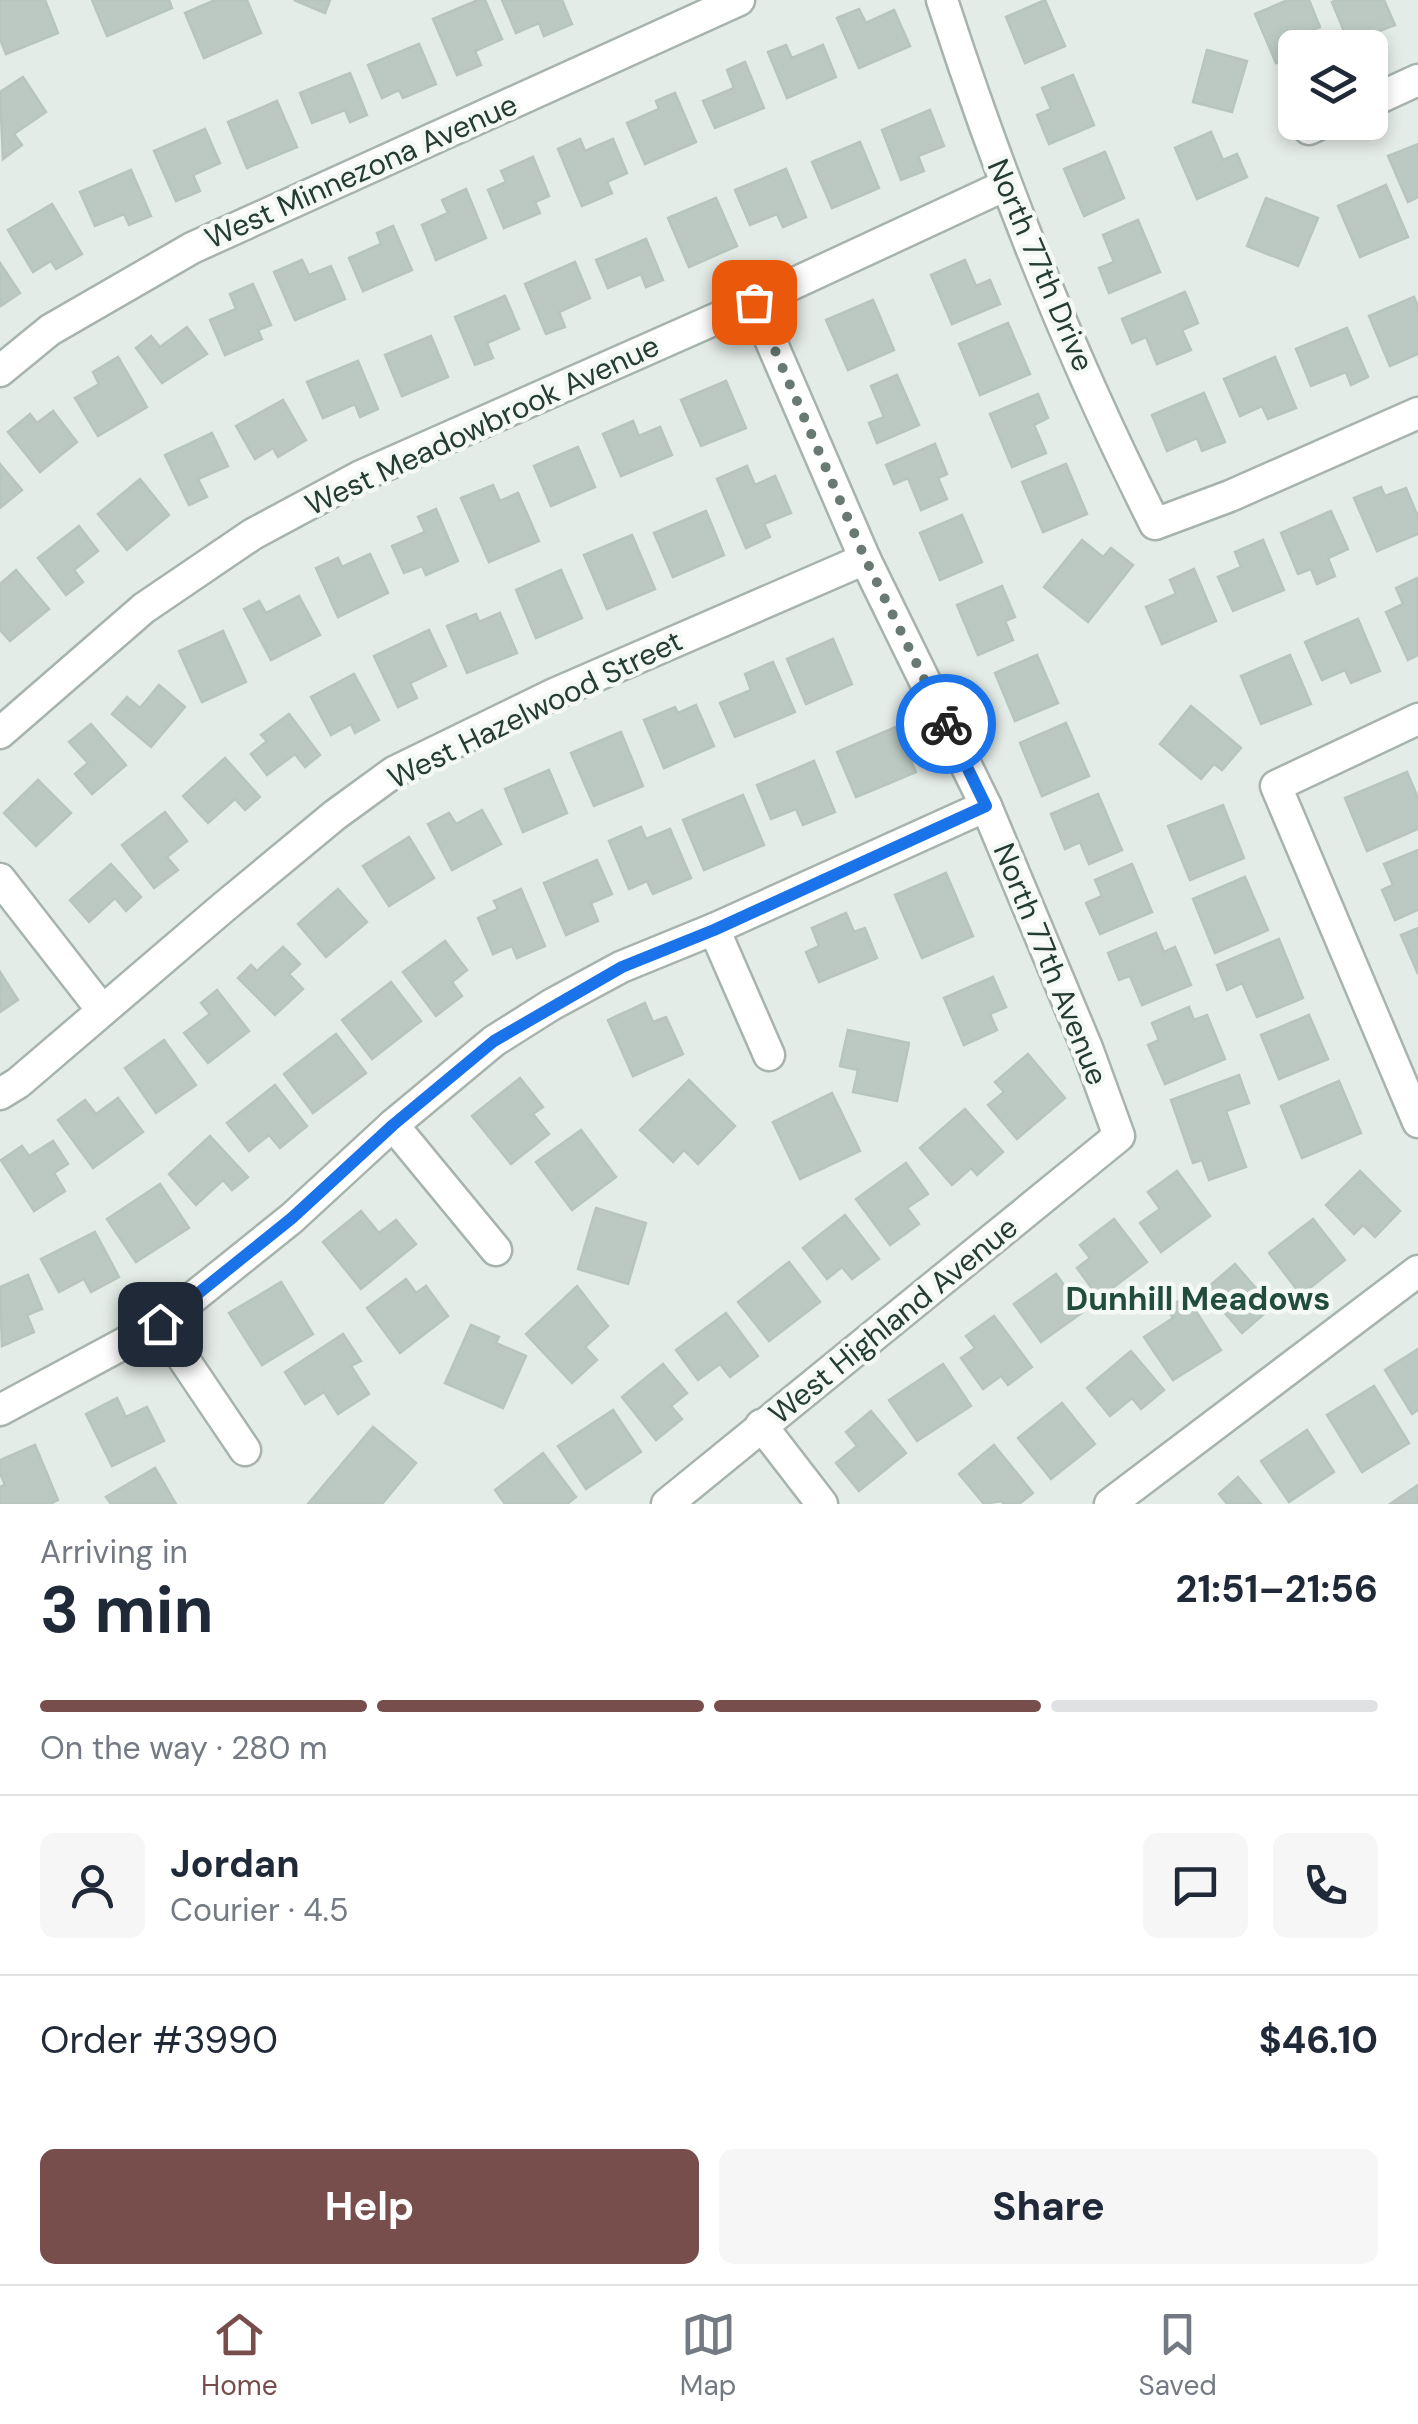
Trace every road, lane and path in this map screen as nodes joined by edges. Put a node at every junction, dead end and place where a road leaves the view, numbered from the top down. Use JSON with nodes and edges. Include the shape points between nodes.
{"nodes":[{"id":1,"x":739,"y":0,"type":"edge"},
{"id":2,"x":942,"y":0,"type":"edge"},
{"id":3,"x":1418,"y":80,"type":"edge"},
{"id":4,"x":1388,"y":94,"type":"edge"},
{"id":5,"x":1006,"y":186,"type":"junction"},
{"id":6,"x":754,"y":302,"type":"junction"},
{"id":7,"x":0,"y":371,"type":"edge"},
{"id":8,"x":1418,"y":412,"type":"edge"},
{"id":9,"x":865,"y":558,"type":"junction"},
{"id":10,"x":1418,"y":718,"type":"edge"},
{"id":11,"x":0,"y":733,"type":"edge"},
{"id":12,"x":986,"y":806,"type":"junction"},
{"id":13,"x":0,"y":879,"type":"edge"},
{"id":14,"x":714,"y":930,"type":"junction"},
{"id":15,"x":102,"y":1010,"type":"junction"},
{"id":16,"x":769,"y":1054,"type":"dead end"},
{"id":17,"x":0,"y":1094,"type":"edge"},
{"id":18,"x":1418,"y":1122,"type":"edge"},
{"id":19,"x":393,"y":1125,"type":"junction"},
{"id":20,"x":1119,"y":1136,"type":"joint"},
{"id":21,"x":496,"y":1250,"type":"dead end"},
{"id":22,"x":1418,"y":1271,"type":"edge"},
{"id":23,"x":160,"y":1324,"type":"junction"},
{"id":24,"x":0,"y":1410,"type":"edge"},
{"id":25,"x":760,"y":1425,"type":"junction"},
{"id":26,"x":244,"y":1450,"type":"dead end"},
{"id":27,"x":667,"y":1504,"type":"edge"},
{"id":28,"x":822,"y":1504,"type":"edge"},
{"id":29,"x":1110,"y":1504,"type":"edge"}],
"edges":[{"from":1,"to":7,"type":"street","name":"West Minnezona Avenue","via":[[192,248],[50,330]]},
{"from":2,"to":5,"type":"street","name":"North 77th Drive"},
{"from":3,"to":4,"type":"street"},
{"from":5,"to":6,"type":"street","name":"West Meadowbrook Avenue"},
{"from":5,"to":8,"type":"street","name":"North 77th Drive","via":[[1155,524]]},
{"from":6,"to":9,"type":"street","name":"North 77th Avenue"},
{"from":6,"to":11,"type":"street","name":"West Meadowbrook Avenue","via":[[378,468],[253,534],[144,608]]},
{"from":9,"to":12,"type":"street","name":"North 77th Avenue"},
{"from":9,"to":15,"type":"street","name":"West Hazelwood Street","via":[[394,772]]},
{"from":10,"to":18,"type":"street","via":[[1276,786]]},
{"from":12,"to":14,"type":"street"},
{"from":12,"to":20,"type":"street","name":"North 77th Avenue"},
{"from":13,"to":15,"type":"street"},
{"from":14,"to":16,"type":"street"},
{"from":14,"to":19,"type":"street","via":[[551,1005],[494,1041]]},
{"from":15,"to":17,"type":"street","name":"West Hazelwood Street"},
{"from":19,"to":21,"type":"street"},
{"from":19,"to":23,"type":"street","via":[[292,1218]]},
{"from":20,"to":25,"type":"street","name":"West Highland Avenue"},
{"from":22,"to":29,"type":"street"},
{"from":23,"to":24,"type":"street"},
{"from":23,"to":26,"type":"street"},
{"from":25,"to":27,"type":"street","name":"West Highland Avenue"},
{"from":25,"to":28,"type":"street"}]}
